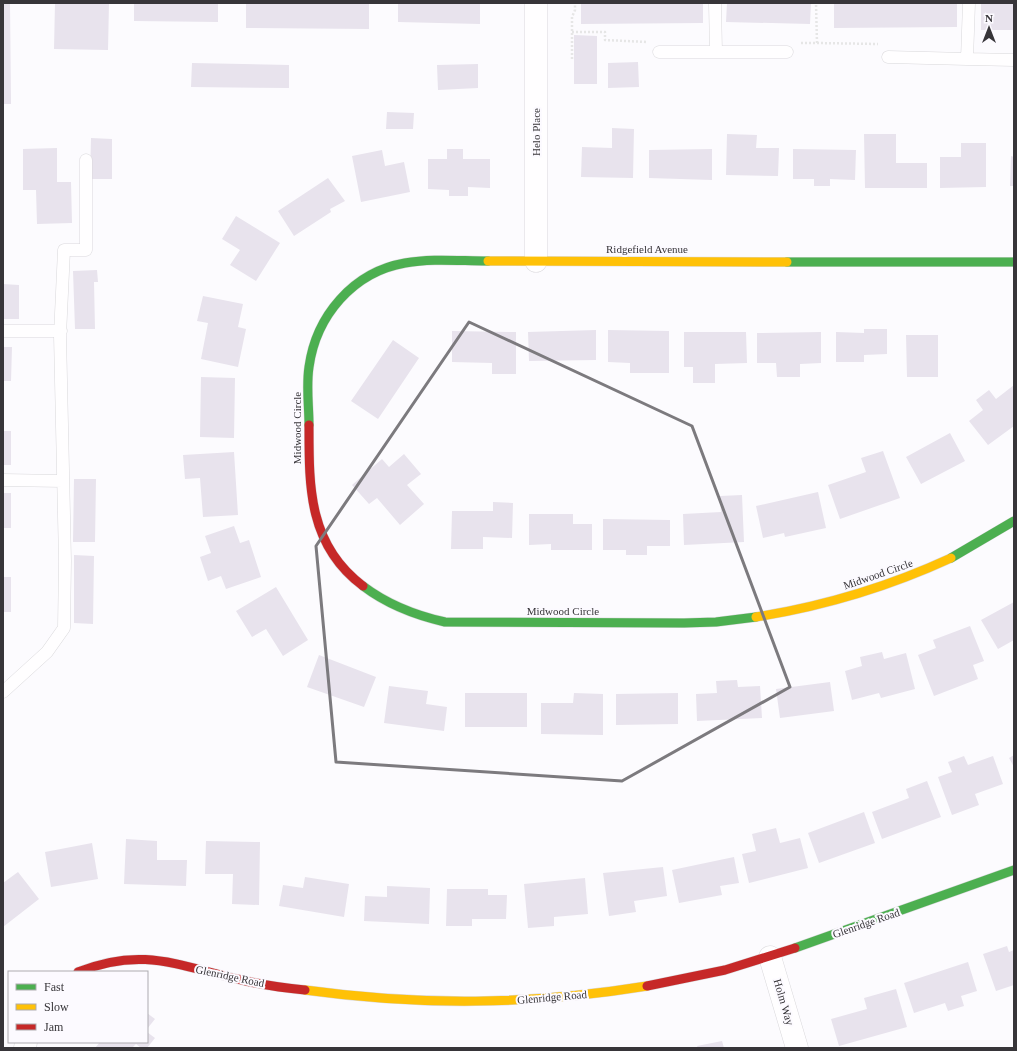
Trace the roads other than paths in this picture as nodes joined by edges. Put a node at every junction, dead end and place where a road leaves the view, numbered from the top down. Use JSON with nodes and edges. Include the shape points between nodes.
{"nodes":[{"id":1,"x":536,"y":3,"type":"edge"},
{"id":2,"x":715,"y":3,"type":"edge"},
{"id":3,"x":969,"y":3,"type":"edge"},
{"id":4,"x":659,"y":52,"type":"road end"},
{"id":5,"x":716,"y":52,"type":"junction"},
{"id":6,"x":787,"y":52,"type":"road end"},
{"id":7,"x":888,"y":57,"type":"road end"},
{"id":8,"x":967,"y":59,"type":"junction"},
{"id":9,"x":1014,"y":60,"type":"edge"},
{"id":10,"x":86,"y":160,"type":"dead end"},
{"id":11,"x":536,"y":261,"type":"junction"},
{"id":12,"x":1014,"y":262,"type":"edge"},
{"id":13,"x":3,"y":331,"type":"edge"},
{"id":14,"x":61,"y":331,"type":"junction"},
{"id":15,"x":314,"y":341,"type":"joint"},
{"id":16,"x":3,"y":480,"type":"edge"},
{"id":17,"x":63,"y":481,"type":"junction"},
{"id":18,"x":1014,"y":521,"type":"edge"},
{"id":19,"x":3,"y":692,"type":"edge"},
{"id":20,"x":1014,"y":870,"type":"edge"},
{"id":21,"x":770,"y":957,"type":"junction"},
{"id":22,"x":81,"y":971,"type":"edge"},
{"id":23,"x":797,"y":1048,"type":"edge"}],
"edges":[{"from":1,"to":11,"type":"street","name":"Helo Place"},
{"from":2,"to":5,"type":"lane"},
{"from":3,"to":8,"type":"lane"},
{"from":4,"to":5,"type":"lane"},
{"from":5,"to":6,"type":"lane"},
{"from":7,"to":8,"type":"lane"},
{"from":8,"to":9,"type":"lane"},
{"from":10,"to":14,"type":"lane","via":[[86,250],[64,250]]},
{"from":11,"to":12,"type":"street","name":"Ridgefield Avenue"},
{"from":11,"to":15,"type":"street","name":"Ridgefield Avenue","via":[[424,261],[392,266],[360,281],[340,298],[324,320]]},
{"from":13,"to":14,"type":"lane"},
{"from":14,"to":17,"type":"lane"},
{"from":15,"to":18,"type":"street","name":"Midwood Circle","via":[[308,367],[309,484],[314,514],[321,532],[351,577],[368,592],[405,612],[430,620],[686,623],[746,619],[798,611],[864,594],[918,573],[973,546]]},
{"from":16,"to":17,"type":"lane"},
{"from":17,"to":19,"type":"lane","via":[[64,628],[47,652]]},
{"from":20,"to":21,"type":"street","name":"Glenridge Road"},
{"from":21,"to":22,"type":"street","name":"Glenridge Road","via":[[707,974],[632,989],[559,998],[485,1002],[404,1000],[320,993],[244,980],[159,960],[132,957],[109,960]]},
{"from":21,"to":23,"type":"street","name":"Holm Way"}]}
